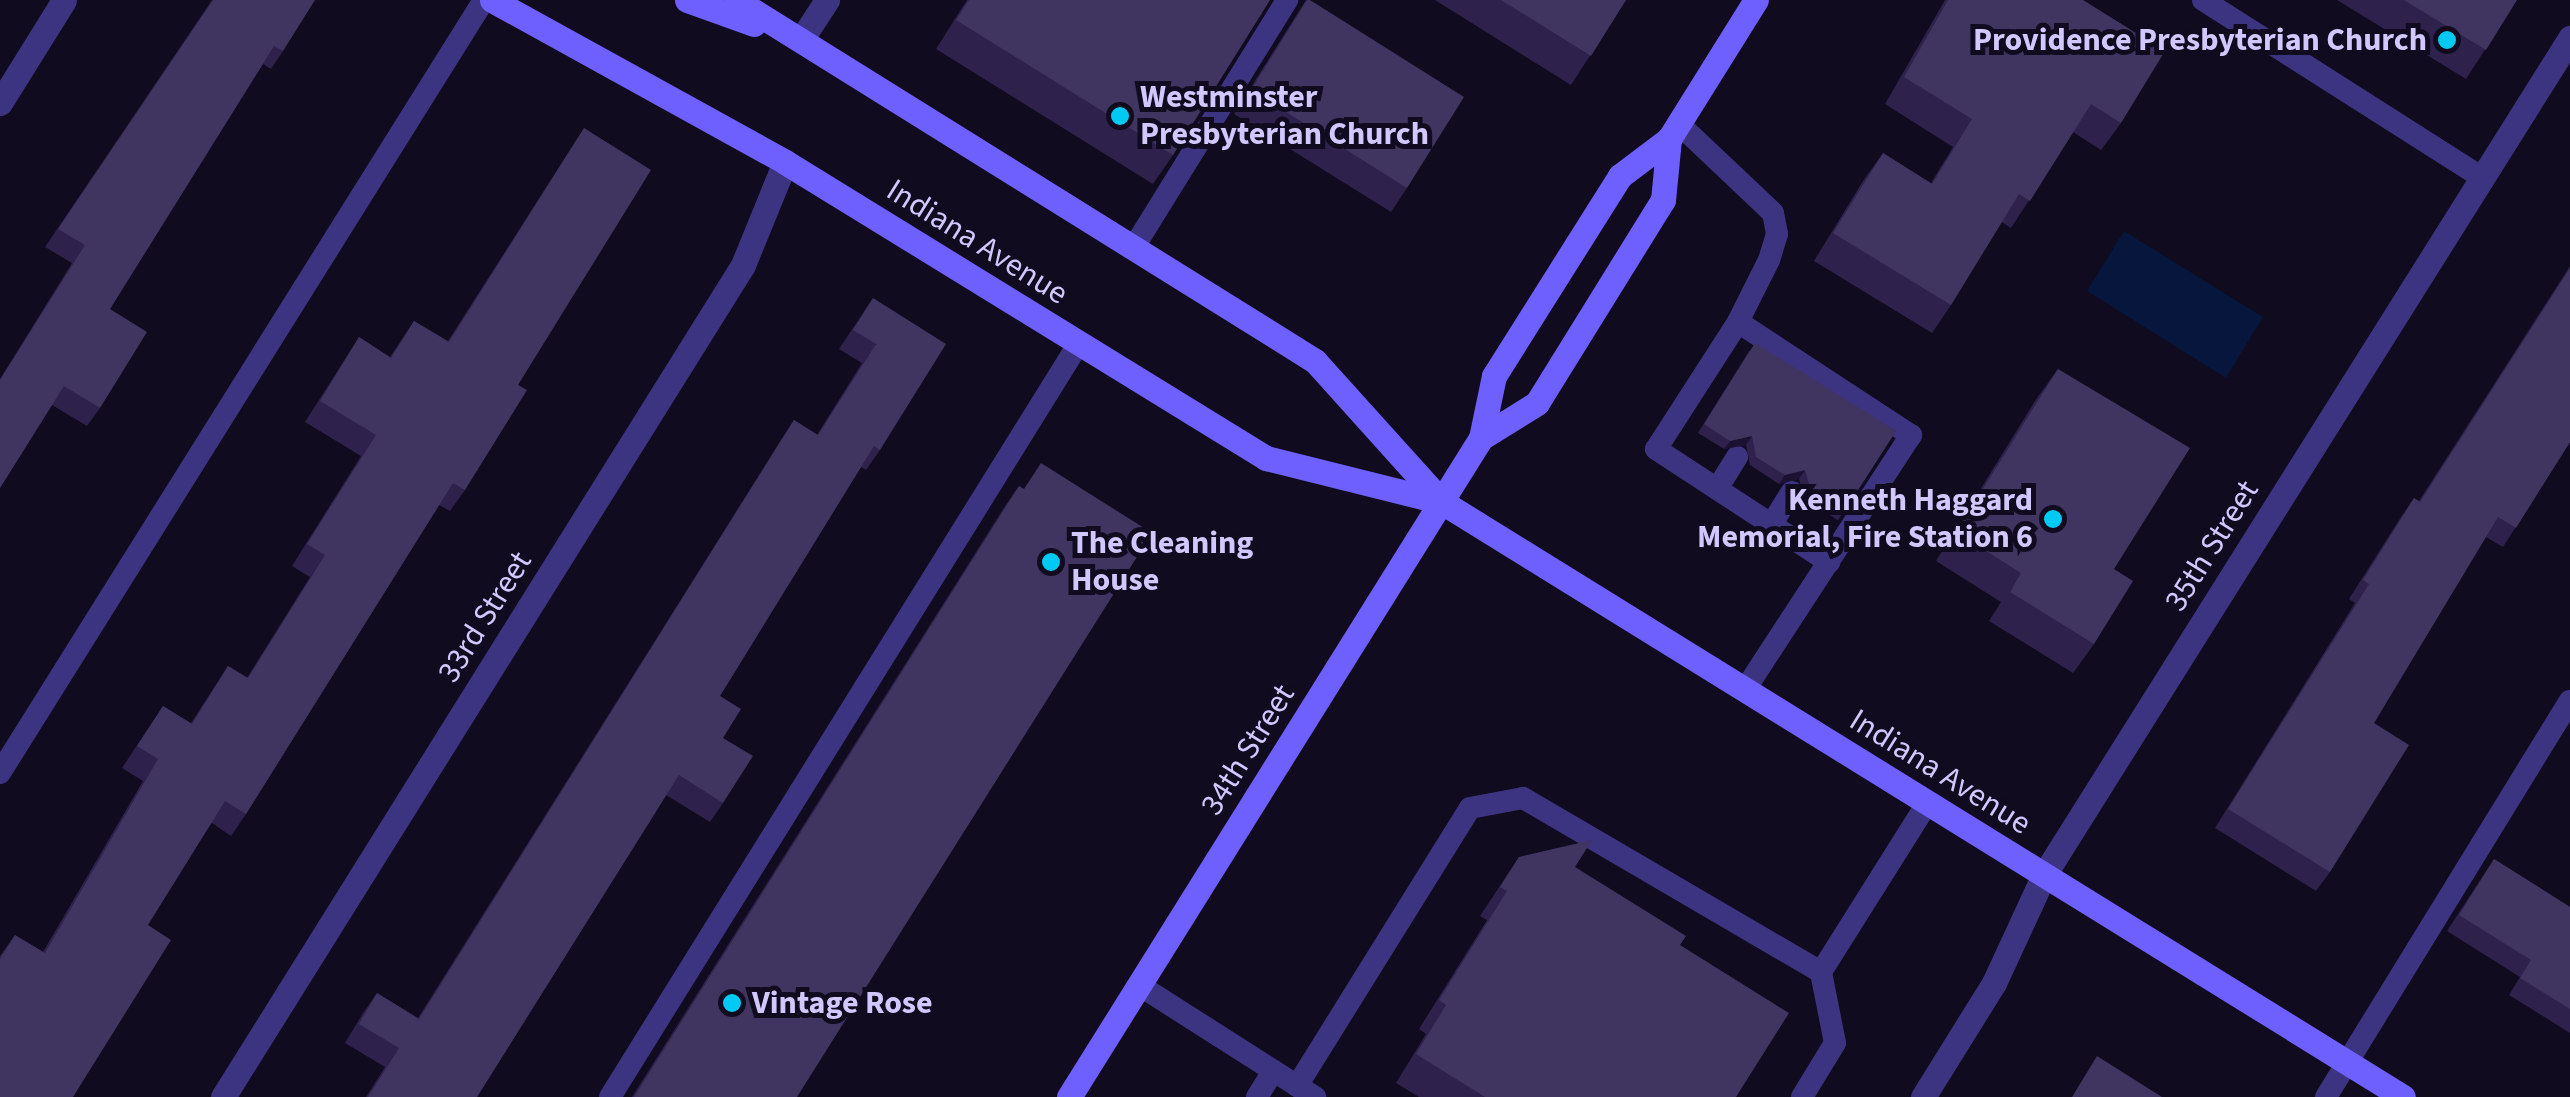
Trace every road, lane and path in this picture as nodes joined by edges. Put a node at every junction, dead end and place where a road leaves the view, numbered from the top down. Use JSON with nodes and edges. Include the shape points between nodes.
{"nodes":[{"id":1,"x":64,"y":0,"type":"edge"},
{"id":2,"x":484,"y":0,"type":"edge"},
{"id":3,"x":492,"y":0,"type":"edge"},
{"id":4,"x":687,"y":0,"type":"edge"},
{"id":5,"x":736,"y":0,"type":"edge"},
{"id":6,"x":826,"y":0,"type":"edge"},
{"id":7,"x":1288,"y":0,"type":"edge"},
{"id":8,"x":1756,"y":0,"type":"edge"},
{"id":9,"x":2203,"y":0,"type":"edge"},
{"id":10,"x":2570,"y":38,"type":"edge"},
{"id":11,"x":801,"y":40,"type":"junction"},
{"id":12,"x":0,"y":103,"type":"edge"},
{"id":13,"x":1674,"y":131,"type":"junction"},
{"id":14,"x":784,"y":162,"type":"junction"},
{"id":15,"x":2482,"y":178,"type":"junction"},
{"id":16,"x":1134,"y":248,"type":"junction"},
{"id":17,"x":1738,"y":322,"type":"junction"},
{"id":18,"x":1080,"y":343,"type":"junction"},
{"id":19,"x":1481,"y":438,"type":"junction"},
{"id":20,"x":1737,"y":458,"type":"dead end"},
{"id":21,"x":1717,"y":489,"type":"junction"},
{"id":22,"x":1792,"y":492,"type":"dead end"},
{"id":23,"x":1442,"y":502,"type":"junction"},
{"id":24,"x":1771,"y":524,"type":"junction"},
{"id":25,"x":1829,"y":562,"type":"junction"},
{"id":26,"x":1746,"y":690,"type":"junction"},
{"id":27,"x":2570,"y":701,"type":"edge"},
{"id":28,"x":0,"y":773,"type":"edge"},
{"id":29,"x":1928,"y":802,"type":"junction"},
{"id":30,"x":2044,"y":876,"type":"junction"},
{"id":31,"x":1822,"y":972,"type":"junction"},
{"id":32,"x":1140,"y":985,"type":"junction"},
{"id":33,"x":2348,"y":1062,"type":"junction"},
{"id":34,"x":1273,"y":1070,"type":"junction"},
{"id":35,"x":1306,"y":1091,"type":"edge"},
{"id":36,"x":224,"y":1097,"type":"edge"},
{"id":37,"x":610,"y":1097,"type":"edge"},
{"id":38,"x":1069,"y":1097,"type":"edge"},
{"id":39,"x":1257,"y":1097,"type":"edge"},
{"id":40,"x":1802,"y":1097,"type":"edge"},
{"id":41,"x":1923,"y":1097,"type":"edge"},
{"id":42,"x":2326,"y":1097,"type":"edge"},
{"id":43,"x":2403,"y":1097,"type":"edge"}],
"edges":[{"from":1,"to":12,"type":"street"},
{"from":2,"to":28,"type":"lane"},
{"from":3,"to":14,"type":"main road","name":"Indiana Avenue"},
{"from":4,"to":11,"type":"main road"},
{"from":5,"to":11,"type":"main road","name":"Indiana Avenue"},
{"from":6,"to":11,"type":"street"},
{"from":7,"to":16,"type":"lane"},
{"from":8,"to":13,"type":"main road","name":"34th Street"},
{"from":9,"to":15,"type":"lane"},
{"from":10,"to":15,"type":"street","name":"35th Street"},
{"from":11,"to":16,"type":"main road","name":"Indiana Avenue"},
{"from":13,"to":17,"type":"lane","via":[[1773,213],[1776,234],[1768,260]]},
{"from":13,"to":19,"type":"main road","name":"34th Street","via":[[1620,176],[1494,376]]},
{"from":13,"to":19,"type":"main road","name":"34th Street","via":[[1663,200],[1537,403]]},
{"from":14,"to":18,"type":"main road","name":"Indiana Avenue"},
{"from":14,"to":36,"type":"street","name":"33rd Street","via":[[743,265]]},
{"from":15,"to":30,"type":"street","name":"35th Street"},
{"from":16,"to":23,"type":"main road","name":"Indiana Avenue","via":[[1315,361]]},
{"from":17,"to":21,"type":"lane","via":[[1656,450]]},
{"from":17,"to":25,"type":"lane","via":[[1791,367],[1911,435]]},
{"from":18,"to":23,"type":"main road","name":"Indiana Avenue","via":[[1266,458]]},
{"from":18,"to":37,"type":"lane"},
{"from":19,"to":23,"type":"main road","name":"34th Street"},
{"from":20,"to":21,"type":"lane"},
{"from":21,"to":24,"type":"lane"},
{"from":22,"to":24,"type":"lane"},
{"from":23,"to":26,"type":"main road","name":"Indiana Avenue"},
{"from":23,"to":32,"type":"main road","name":"34th Street"},
{"from":24,"to":25,"type":"lane"},
{"from":25,"to":26,"type":"lane"},
{"from":26,"to":29,"type":"main road","name":"Indiana Avenue"},
{"from":27,"to":33,"type":"lane"},
{"from":29,"to":30,"type":"main road","name":"Indiana Avenue"},
{"from":29,"to":31,"type":"lane"},
{"from":30,"to":33,"type":"main road","name":"Indiana Avenue"},
{"from":30,"to":41,"type":"street","name":"35th Street","via":[[1994,983]]},
{"from":31,"to":35,"type":"lane","via":[[1524,798],[1470,808]]},
{"from":31,"to":40,"type":"lane","via":[[1834,1043]]},
{"from":32,"to":34,"type":"lane"},
{"from":32,"to":38,"type":"main road","name":"34th Street"},
{"from":33,"to":42,"type":"lane"},
{"from":33,"to":43,"type":"main road","name":"Indiana Avenue"},
{"from":34,"to":35,"type":"lane"},
{"from":34,"to":39,"type":"lane"}]}
